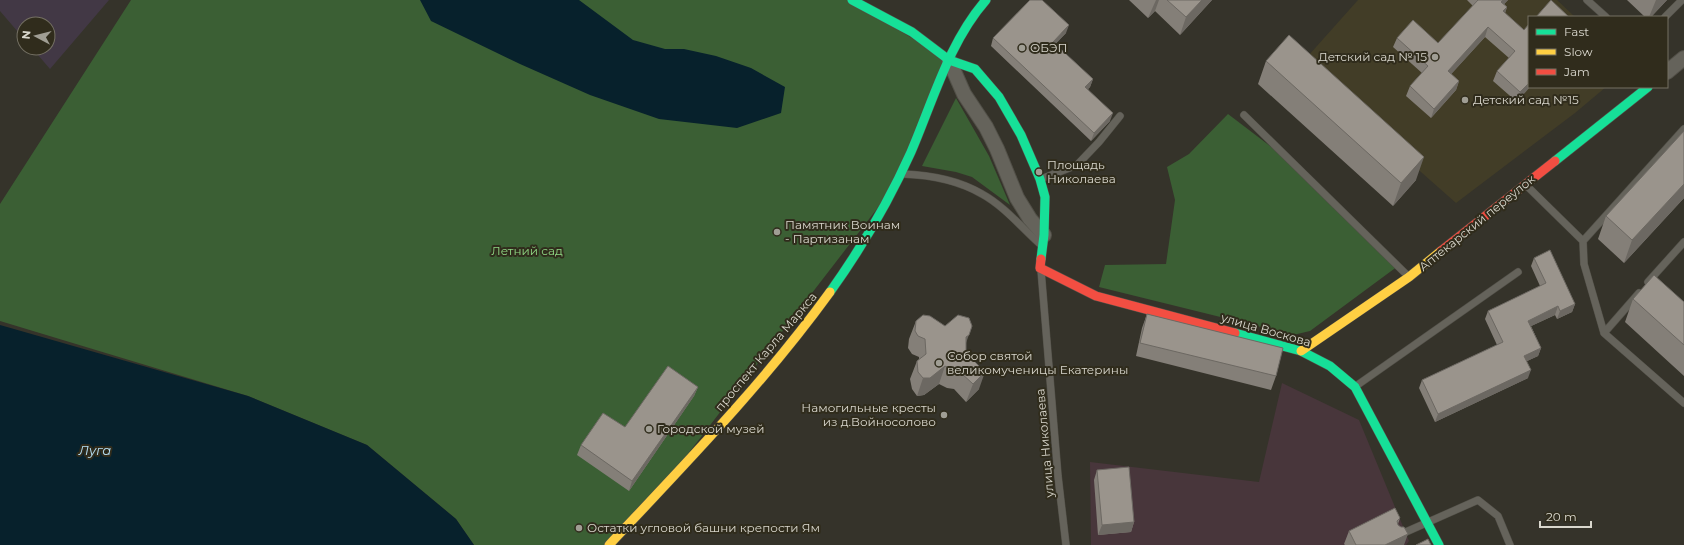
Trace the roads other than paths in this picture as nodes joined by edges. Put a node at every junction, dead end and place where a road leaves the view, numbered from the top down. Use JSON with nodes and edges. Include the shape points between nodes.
{"nodes":[{"id":1,"x":852,"y":0,"type":"edge"},
{"id":2,"x":976,"y":0,"type":"edge"},
{"id":3,"x":986,"y":0,"type":"edge"},
{"id":4,"x":1587,"y":0,"type":"edge"},
{"id":5,"x":1682,"y":0,"type":"edge"},
{"id":6,"x":1605,"y":16,"type":"edge"},
{"id":7,"x":1666,"y":16,"type":"edge"},
{"id":8,"x":966,"y":25,"type":"junction"},
{"id":9,"x":1684,"y":58,"type":"edge"},
{"id":10,"x":949,"y":60,"type":"junction"},
{"id":11,"x":1668,"y":71,"type":"edge"},
{"id":12,"x":1647,"y":88,"type":"edge"},
{"id":13,"x":1244,"y":115,"type":"dead end"},
{"id":14,"x":1120,"y":116,"type":"dead end"},
{"id":15,"x":1684,"y":129,"type":"edge"},
{"id":16,"x":901,"y":174,"type":"junction"},
{"id":17,"x":1040,"y":179,"type":"junction"},
{"id":18,"x":1526,"y":184,"type":"junction"},
{"id":19,"x":1043,"y":241,"type":"junction"},
{"id":20,"x":1583,"y":241,"type":"junction"},
{"id":21,"x":1684,"y":242,"type":"edge"},
{"id":22,"x":1040,"y":268,"type":"junction"},
{"id":23,"x":1518,"y":272,"type":"dead end"},
{"id":24,"x":1409,"y":277,"type":"junction"},
{"id":25,"x":1604,"y":333,"type":"junction"},
{"id":26,"x":1301,"y":351,"type":"junction"},
{"id":27,"x":1355,"y":387,"type":"junction"},
{"id":28,"x":1684,"y":404,"type":"edge"},
{"id":29,"x":1426,"y":522,"type":"junction"},
{"id":30,"x":1397,"y":536,"type":"edge"},
{"id":31,"x":609,"y":545,"type":"edge"},
{"id":32,"x":1066,"y":545,"type":"edge"},
{"id":33,"x":1439,"y":545,"type":"edge"},
{"id":34,"x":1510,"y":545,"type":"edge"}],
"edges":[{"from":1,"to":10,"type":"street","via":[[912,32]]},
{"from":2,"to":8,"type":"street","via":[[972,4]]},
{"from":3,"to":8,"type":"street","name":"проспект Карла Маркса"},
{"from":4,"to":6,"type":"lane"},
{"from":5,"to":7,"type":"lane"},
{"from":8,"to":10,"type":"street","name":"проспект Карла Маркса"},
{"from":9,"to":11,"type":"street"},
{"from":10,"to":16,"type":"street","name":"проспект Карла Маркса"},
{"from":10,"to":17,"type":"street","via":[[975,69],[991,86],[1021,135]]},
{"from":10,"to":19,"type":"street","via":[[964,94],[997,149],[1017,198]]},
{"from":12,"to":18,"type":"street","name":"Аптекарский переулок"},
{"from":13,"to":24,"type":"lane"},
{"from":14,"to":17,"type":"lane","via":[[1077,165]]},
{"from":15,"to":20,"type":"lane"},
{"from":16,"to":19,"type":"lane","via":[[945,179],[983,194]]},
{"from":16,"to":31,"type":"street","name":"проспект Карла Маркса","via":[[860,246],[822,304],[776,362],[718,428]]},
{"from":17,"to":19,"type":"street","via":[[1045,197]]},
{"from":18,"to":20,"type":"lane"},
{"from":18,"to":24,"type":"street","name":"Аптекарский переулок"},
{"from":19,"to":22,"type":"street"},
{"from":20,"to":25,"type":"lane","via":[[1584,264]]},
{"from":21,"to":25,"type":"lane"},
{"from":22,"to":26,"type":"street","name":"улица Воскова","via":[[1096,296]]},
{"from":22,"to":32,"type":"lane","name":"улица Николаева"},
{"from":23,"to":27,"type":"lane"},
{"from":24,"to":26,"type":"street","name":"Аптекарский переулок"},
{"from":25,"to":28,"type":"lane"},
{"from":26,"to":27,"type":"street","name":"улица Воскова","via":[[1330,366]]},
{"from":27,"to":29,"type":"street","name":"улица Воскова"},
{"from":29,"to":30,"type":"lane"},
{"from":29,"to":33,"type":"street","name":"улица Воскова"},
{"from":29,"to":34,"type":"lane","via":[[1478,500],[1498,516]]}]}
